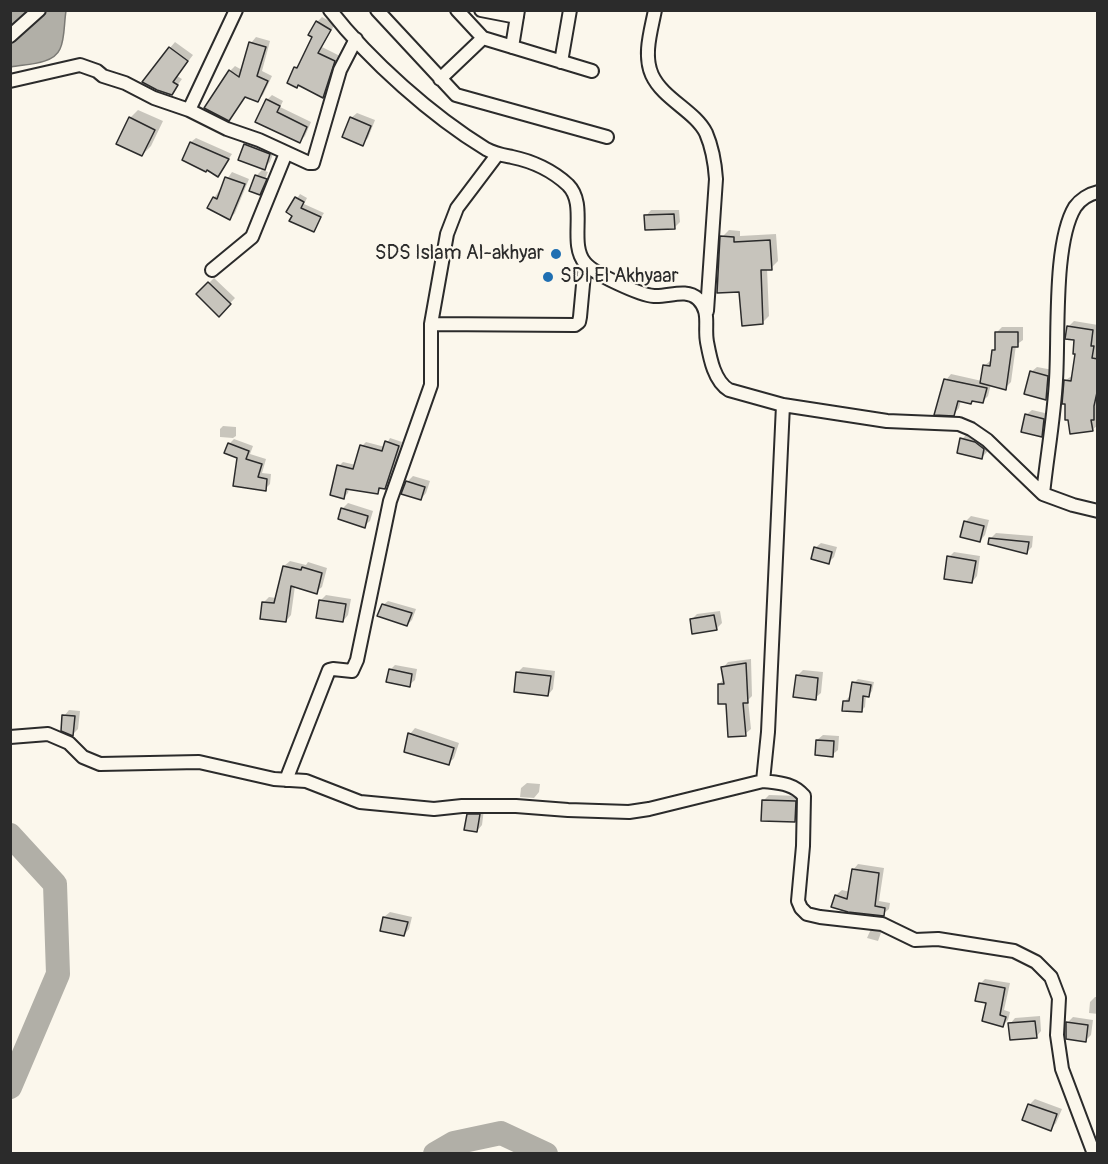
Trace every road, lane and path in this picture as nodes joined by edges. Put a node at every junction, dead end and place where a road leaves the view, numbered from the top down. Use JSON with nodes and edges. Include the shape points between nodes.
{"nodes":[{"id":1,"x":39,"y":10,"type":"edge"},
{"id":2,"x":236,"y":10,"type":"edge"},
{"id":3,"x":330,"y":10,"type":"edge"},
{"id":4,"x":377,"y":10,"type":"edge"},
{"id":5,"x":457,"y":10,"type":"edge"},
{"id":6,"x":481,"y":10,"type":"edge"},
{"id":7,"x":570,"y":10,"type":"edge"},
{"id":8,"x":655,"y":10,"type":"edge"},
{"id":9,"x":517,"y":14,"type":"edge"},
{"id":10,"x":10,"y":36,"type":"edge"},
{"id":11,"x":483,"y":38,"type":"junction"},
{"id":12,"x":356,"y":39,"type":"junction"},
{"id":13,"x":512,"y":47,"type":"junction"},
{"id":14,"x":561,"y":62,"type":"junction"},
{"id":15,"x":592,"y":71,"type":"dead end"},
{"id":16,"x":440,"y":79,"type":"junction"},
{"id":17,"x":10,"y":81,"type":"edge"},
{"id":18,"x":189,"y":110,"type":"junction"},
{"id":19,"x":607,"y":137,"type":"dead end"},
{"id":20,"x":286,"y":153,"type":"junction"},
{"id":21,"x":497,"y":155,"type":"junction"},
{"id":22,"x":1098,"y":192,"type":"edge"},
{"id":23,"x":585,"y":263,"type":"junction"},
{"id":24,"x":212,"y":270,"type":"dead end"},
{"id":25,"x":707,"y":311,"type":"junction"},
{"id":26,"x":431,"y":324,"type":"junction"},
{"id":27,"x":783,"y":405,"type":"junction"},
{"id":28,"x":1043,"y":494,"type":"junction"},
{"id":29,"x":1098,"y":511,"type":"edge"},
{"id":30,"x":10,"y":737,"type":"edge"},
{"id":31,"x":286,"y":780,"type":"junction"},
{"id":32,"x":763,"y":781,"type":"junction"},
{"id":33,"x":1094,"y":1154,"type":"edge"}],
"edges":[{"from":1,"to":10,"type":"street"},
{"from":2,"to":18,"type":"street"},
{"from":3,"to":12,"type":"street"},
{"from":4,"to":16,"type":"street"},
{"from":5,"to":11,"type":"street"},
{"from":6,"to":9,"type":"street"},
{"from":7,"to":14,"type":"street"},
{"from":8,"to":25,"type":"street","via":[[648,58],[652,75],[705,131],[714,162]]},
{"from":9,"to":13,"type":"street"},
{"from":11,"to":13,"type":"street"},
{"from":11,"to":16,"type":"street"},
{"from":12,"to":20,"type":"street","via":[[340,70],[313,163]]},
{"from":12,"to":21,"type":"street","via":[[449,124]]},
{"from":13,"to":14,"type":"street"},
{"from":14,"to":15,"type":"street"},
{"from":16,"to":19,"type":"street","via":[[456,95]]},
{"from":17,"to":18,"type":"street","via":[[80,65]]},
{"from":18,"to":20,"type":"street"},
{"from":20,"to":24,"type":"street","via":[[252,237]]},
{"from":21,"to":23,"type":"street","via":[[543,168],[569,186],[576,196],[578,243]]},
{"from":21,"to":26,"type":"street","via":[[457,208],[447,234]]},
{"from":22,"to":28,"type":"street","via":[[1075,207],[1065,237],[1056,381]]},
{"from":23,"to":25,"type":"street","via":[[620,284],[653,296],[685,293],[697,298]]},
{"from":23,"to":26,"type":"street","via":[[580,317],[575,325]]},
{"from":25,"to":27,"type":"street","via":[[707,342],[721,385]]},
{"from":26,"to":31,"type":"street","via":[[431,385],[390,501],[357,660],[352,671],[329,670]]},
{"from":27,"to":28,"type":"street","via":[[887,421],[965,426],[987,440]]},
{"from":27,"to":32,"type":"street"},
{"from":28,"to":29,"type":"street"},
{"from":30,"to":31,"type":"street","via":[[48,734],[69,742],[82,757],[100,764],[199,762]]},
{"from":31,"to":32,"type":"street","via":[[306,781],[360,802],[434,809],[516,806],[604,812],[649,809]]},
{"from":32,"to":33,"type":"street","via":[[785,783],[804,795],[798,901],[807,914],[882,924],[915,940],[938,939],[1014,951],[1052,976],[1059,998],[1057,1035],[1062,1069]]}]}
